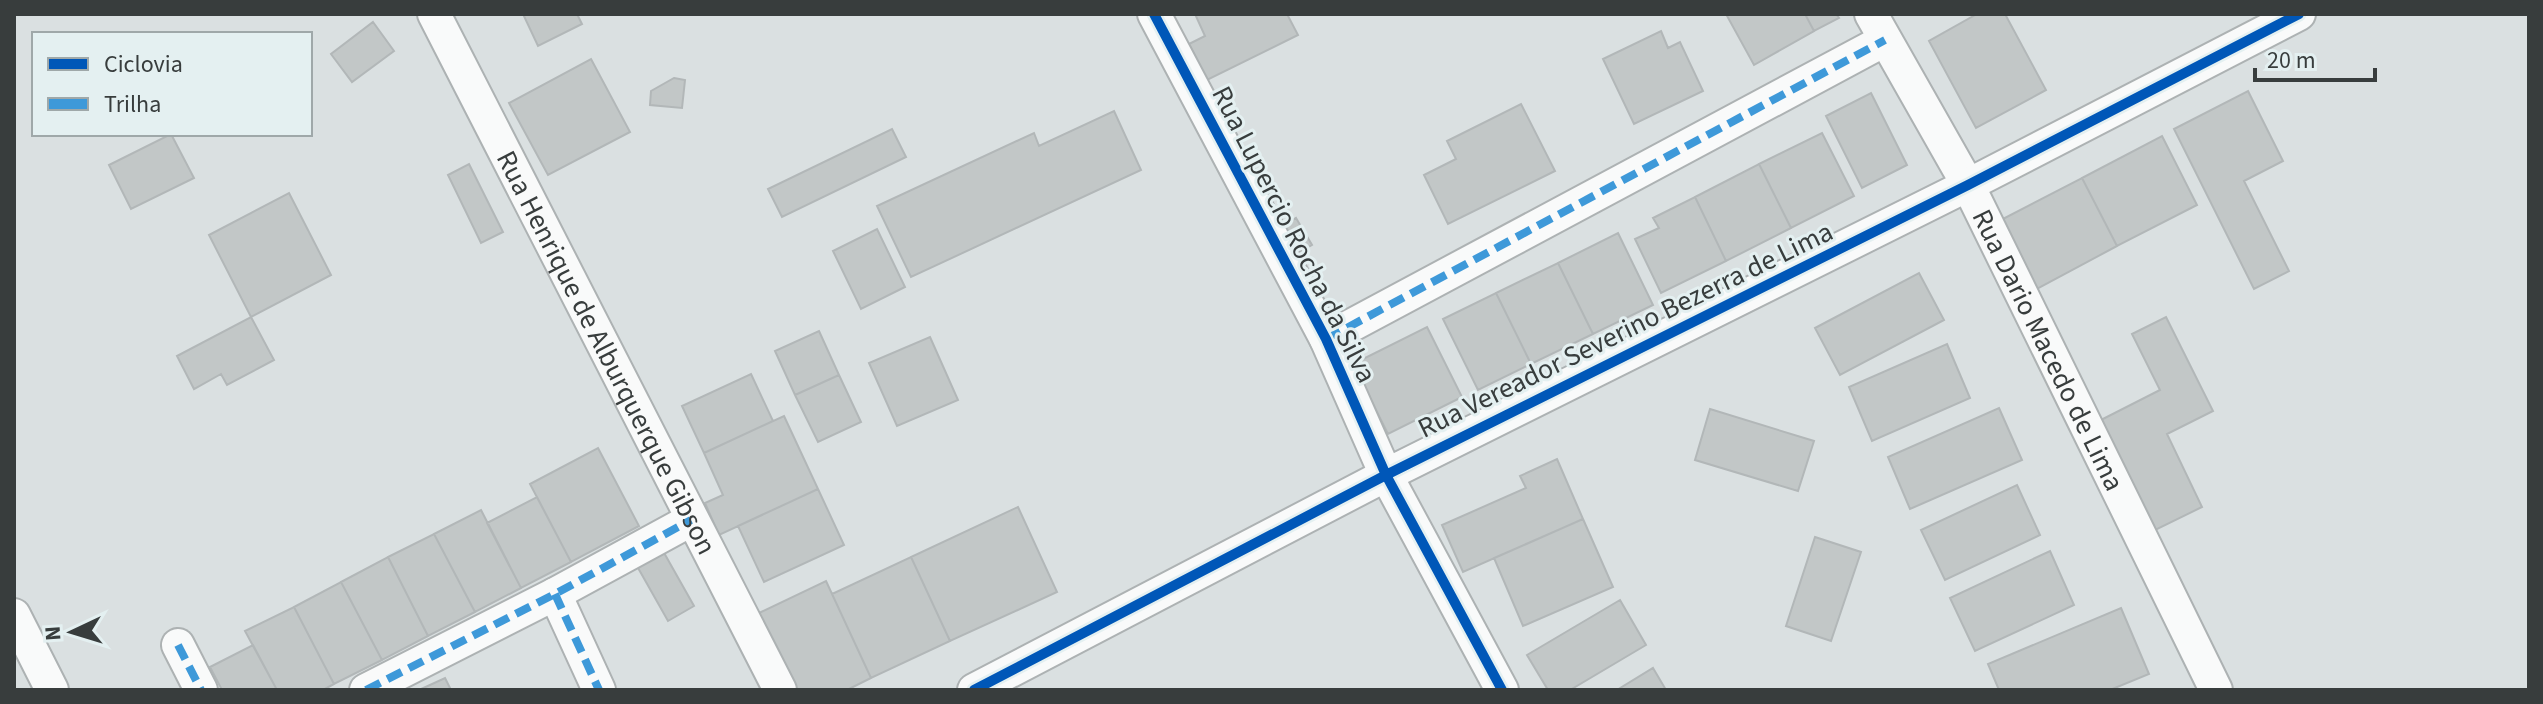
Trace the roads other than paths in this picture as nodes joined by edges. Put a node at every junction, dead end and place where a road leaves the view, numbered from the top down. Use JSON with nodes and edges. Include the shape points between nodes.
{"nodes":[{"id":1,"x":434,"y":14,"type":"edge"},
{"id":2,"x":1154,"y":14,"type":"edge"},
{"id":3,"x":2299,"y":14,"type":"edge"},
{"id":4,"x":1878,"y":27,"type":"edge"},
{"id":5,"x":1968,"y":185,"type":"junction"},
{"id":6,"x":1326,"y":339,"type":"junction"},
{"id":7,"x":1386,"y":475,"type":"junction"},
{"id":8,"x":691,"y":520,"type":"junction"},
{"id":9,"x":555,"y":594,"type":"junction"},
{"id":10,"x":14,"y":615,"type":"edge"},
{"id":11,"x":178,"y":645,"type":"dead end"},
{"id":12,"x":52,"y":690,"type":"edge"},
{"id":13,"x":201,"y":690,"type":"edge"},
{"id":14,"x":366,"y":690,"type":"edge"},
{"id":15,"x":599,"y":690,"type":"edge"},
{"id":16,"x":780,"y":690,"type":"edge"},
{"id":17,"x":974,"y":690,"type":"edge"},
{"id":18,"x":1502,"y":690,"type":"edge"},
{"id":19,"x":2216,"y":690,"type":"edge"}],
"edges":[{"from":1,"to":8,"type":"street","name":"Rua Henrique de Alburquerque Gibson"},
{"from":2,"to":6,"type":"street","name":"Rua Lupercio Rocha da Silva"},
{"from":3,"to":5,"type":"street","name":"Rua Vereador Severino Bezerra de Lima"},
{"from":4,"to":5,"type":"street","name":"Rua Dario Macedo de Lima"},
{"from":4,"to":6,"type":"street"},
{"from":5,"to":7,"type":"street","name":"Rua Vereador Severino Bezerra de Lima"},
{"from":5,"to":19,"type":"street","name":"Rua Dario Macedo de Lima"},
{"from":6,"to":7,"type":"street","name":"Rua Lupercio Rocha da Silva"},
{"from":7,"to":17,"type":"street","name":"Rua Vereador Severino Bezerra de Lima"},
{"from":7,"to":18,"type":"street","name":"Rua Lupercio Rocha da Silva"},
{"from":8,"to":9,"type":"street"},
{"from":8,"to":16,"type":"street","name":"Rua Henrique de Alburquerque Gibson"},
{"from":9,"to":14,"type":"street"},
{"from":9,"to":15,"type":"street"},
{"from":10,"to":12,"type":"street"},
{"from":11,"to":13,"type":"street"}]}
